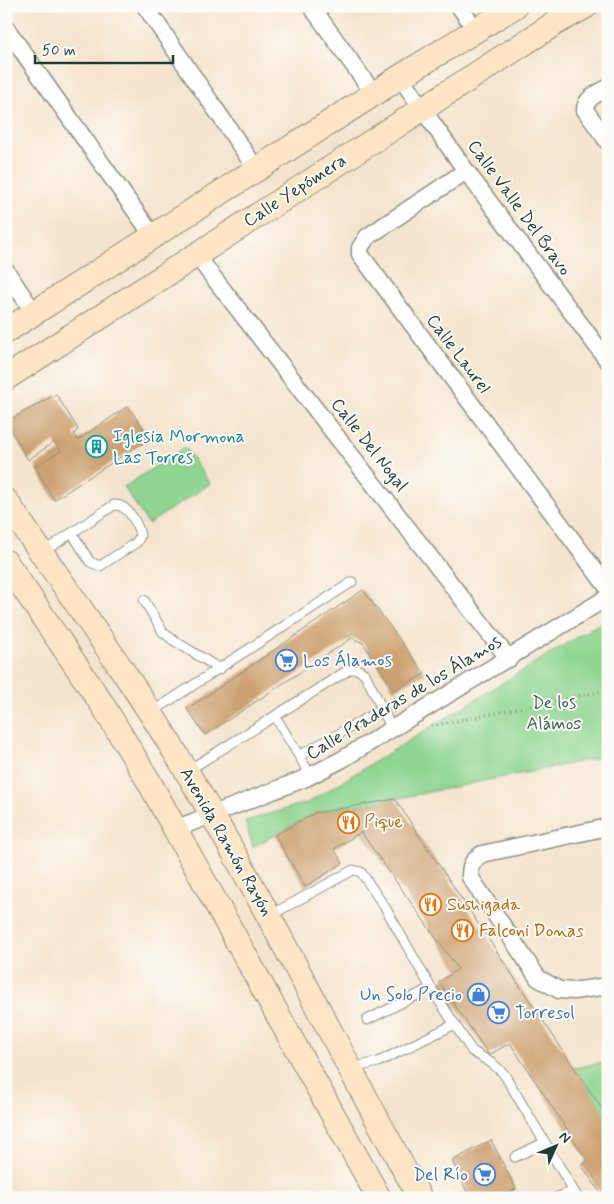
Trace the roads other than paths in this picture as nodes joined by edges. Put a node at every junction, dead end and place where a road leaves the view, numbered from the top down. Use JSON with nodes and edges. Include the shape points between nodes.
{"nodes":[{"id":1,"x":145,"y":6,"type":"edge"},
{"id":2,"x":311,"y":6,"type":"edge"},
{"id":3,"x":459,"y":6,"type":"edge"},
{"id":4,"x":515,"y":6,"type":"edge"},
{"id":5,"x":586,"y":6,"type":"edge"},
{"id":6,"x":6,"y":28,"type":"edge"},
{"id":7,"x":476,"y":30,"type":"junction"},
{"id":8,"x":400,"y":77,"type":"junction"},
{"id":9,"x":608,"y":88,"type":"edge"},
{"id":10,"x":374,"y":94,"type":"junction"},
{"id":11,"x":423,"y":108,"type":"junction"},
{"id":12,"x":608,"y":142,"type":"edge"},
{"id":13,"x":257,"y":170,"type":"junction"},
{"id":14,"x":466,"y":171,"type":"junction"},
{"id":15,"x":153,"y":236,"type":"junction"},
{"id":16,"x":196,"y":255,"type":"junction"},
{"id":17,"x":6,"y":271,"type":"edge"},
{"id":18,"x":35,"y":314,"type":"junction"},
{"id":19,"x":6,"y":331,"type":"edge"},
{"id":20,"x":608,"y":361,"type":"edge"},
{"id":21,"x":6,"y":378,"type":"edge"},
{"id":22,"x":6,"y":501,"type":"edge"},
{"id":23,"x":72,"y":533,"type":"junction"},
{"id":24,"x":42,"y":553,"type":"junction"},
{"id":25,"x":6,"y":562,"type":"edge"},
{"id":26,"x":352,"y":582,"type":"dead end"},
{"id":27,"x":608,"y":588,"type":"edge"},
{"id":28,"x":608,"y":598,"type":"edge"},
{"id":29,"x":144,"y":600,"type":"dead end"},
{"id":30,"x":509,"y":659,"type":"junction"},
{"id":31,"x":220,"y":668,"type":"junction"},
{"id":32,"x":383,"y":709,"type":"junction"},
{"id":33,"x":150,"y":714,"type":"junction"},
{"id":34,"x":275,"y":716,"type":"junction"},
{"id":35,"x":392,"y":729,"type":"junction"},
{"id":36,"x":299,"y":756,"type":"junction"},
{"id":37,"x":186,"y":771,"type":"junction"},
{"id":38,"x":311,"y":776,"type":"junction"},
{"id":39,"x":212,"y":815,"type":"junction"},
{"id":40,"x":608,"y":827,"type":"edge"},
{"id":41,"x":175,"y":829,"type":"junction"},
{"id":42,"x":268,"y":916,"type":"junction"},
{"id":43,"x":608,"y":986,"type":"edge"},
{"id":44,"x":431,"y":988,"type":"junction"},
{"id":45,"x":367,"y":1020,"type":"dead end"},
{"id":46,"x":455,"y":1024,"type":"junction"},
{"id":47,"x":348,"y":1069,"type":"junction"},
{"id":48,"x":545,"y":1142,"type":"junction"},
{"id":49,"x":515,"y":1157,"type":"dead end"},
{"id":50,"x":576,"y":1194,"type":"edge"},
{"id":51,"x":379,"y":1198,"type":"edge"},
{"id":52,"x":420,"y":1198,"type":"edge"},
{"id":53,"x":556,"y":1198,"type":"edge"}],
"edges":[{"from":1,"to":13,"type":"street"},
{"from":2,"to":10,"type":"street"},
{"from":3,"to":7,"type":"street"},
{"from":4,"to":7,"type":"main road"},
{"from":5,"to":11,"type":"main road","name":"Calle Yepómera"},
{"from":6,"to":15,"type":"street"},
{"from":7,"to":8,"type":"main road"},
{"from":8,"to":10,"type":"main road"},
{"from":8,"to":11,"type":"street","name":"Calle Valle Del Bravo"},
{"from":9,"to":12,"type":"street","via":[[589,100],[585,110]]},
{"from":10,"to":13,"type":"main road"},
{"from":11,"to":14,"type":"street","name":"Calle Valle Del Bravo"},
{"from":11,"to":16,"type":"main road","name":"Calle Yepómera"},
{"from":13,"to":15,"type":"main road"},
{"from":14,"to":20,"type":"street","name":"Calle Valle Del Bravo"},
{"from":14,"to":27,"type":"street","name":"Calle Laurel","via":[[367,237],[360,254]]},
{"from":15,"to":18,"type":"main road"},
{"from":16,"to":21,"type":"main road","name":"Calle Yepómera"},
{"from":16,"to":30,"type":"street","name":"Calle Del Nogal"},
{"from":17,"to":18,"type":"street"},
{"from":18,"to":19,"type":"main road"},
{"from":22,"to":24,"type":"main road","name":"Avenida Ramón Rayón"},
{"from":23,"to":23,"type":"lane","via":[[90,562],[100,566],[137,542],[140,536],[128,510],[120,505],[114,505]]},
{"from":23,"to":24,"type":"lane"},
{"from":24,"to":33,"type":"main road","name":"Avenida Ramón Rayón"},
{"from":25,"to":41,"type":"main road","name":"Avenida Ramón Rayón","via":[[102,704]]},
{"from":26,"to":31,"type":"lane"},
{"from":28,"to":30,"type":"street","name":"Calle Praderas de los Álamos"},
{"from":29,"to":31,"type":"lane","via":[[168,636]]},
{"from":30,"to":35,"type":"street","name":"Calle Praderas de los Álamos"},
{"from":31,"to":33,"type":"lane"},
{"from":32,"to":34,"type":"lane","via":[[365,674],[357,669],[350,670]]},
{"from":32,"to":35,"type":"lane"},
{"from":32,"to":36,"type":"lane"},
{"from":33,"to":37,"type":"main road","name":"Avenida Ramón Rayón"},
{"from":34,"to":36,"type":"lane"},
{"from":34,"to":37,"type":"lane"},
{"from":35,"to":38,"type":"street","name":"Calle Praderas de los Álamos"},
{"from":36,"to":38,"type":"lane"},
{"from":37,"to":39,"type":"main road","name":"Avenida Ramón Rayón"},
{"from":38,"to":39,"type":"street","name":"Calle Praderas de los Álamos"},
{"from":39,"to":41,"type":"street","name":"Calle Praderas de los Álamos"},
{"from":39,"to":42,"type":"main road","name":"Avenida Ramón Rayón"},
{"from":40,"to":43,"type":"street","via":[[482,854],[473,860],[470,867],[470,877],[538,978],[559,990],[572,992]]},
{"from":41,"to":51,"type":"main road","name":"Avenida Ramón Rayón"},
{"from":42,"to":44,"type":"lane","via":[[357,870],[365,876],[386,909]]},
{"from":42,"to":47,"type":"main road","name":"Avenida Ramón Rayón"},
{"from":44,"to":45,"type":"lane"},
{"from":44,"to":46,"type":"lane"},
{"from":46,"to":47,"type":"lane","via":[[378,1062]]},
{"from":46,"to":48,"type":"lane","via":[[472,1051],[504,1074]]},
{"from":47,"to":52,"type":"main road","name":"Avenida Ramón Rayón"},
{"from":48,"to":49,"type":"lane"},
{"from":48,"to":50,"type":"lane"},
{"from":50,"to":53,"type":"lane"}]}
